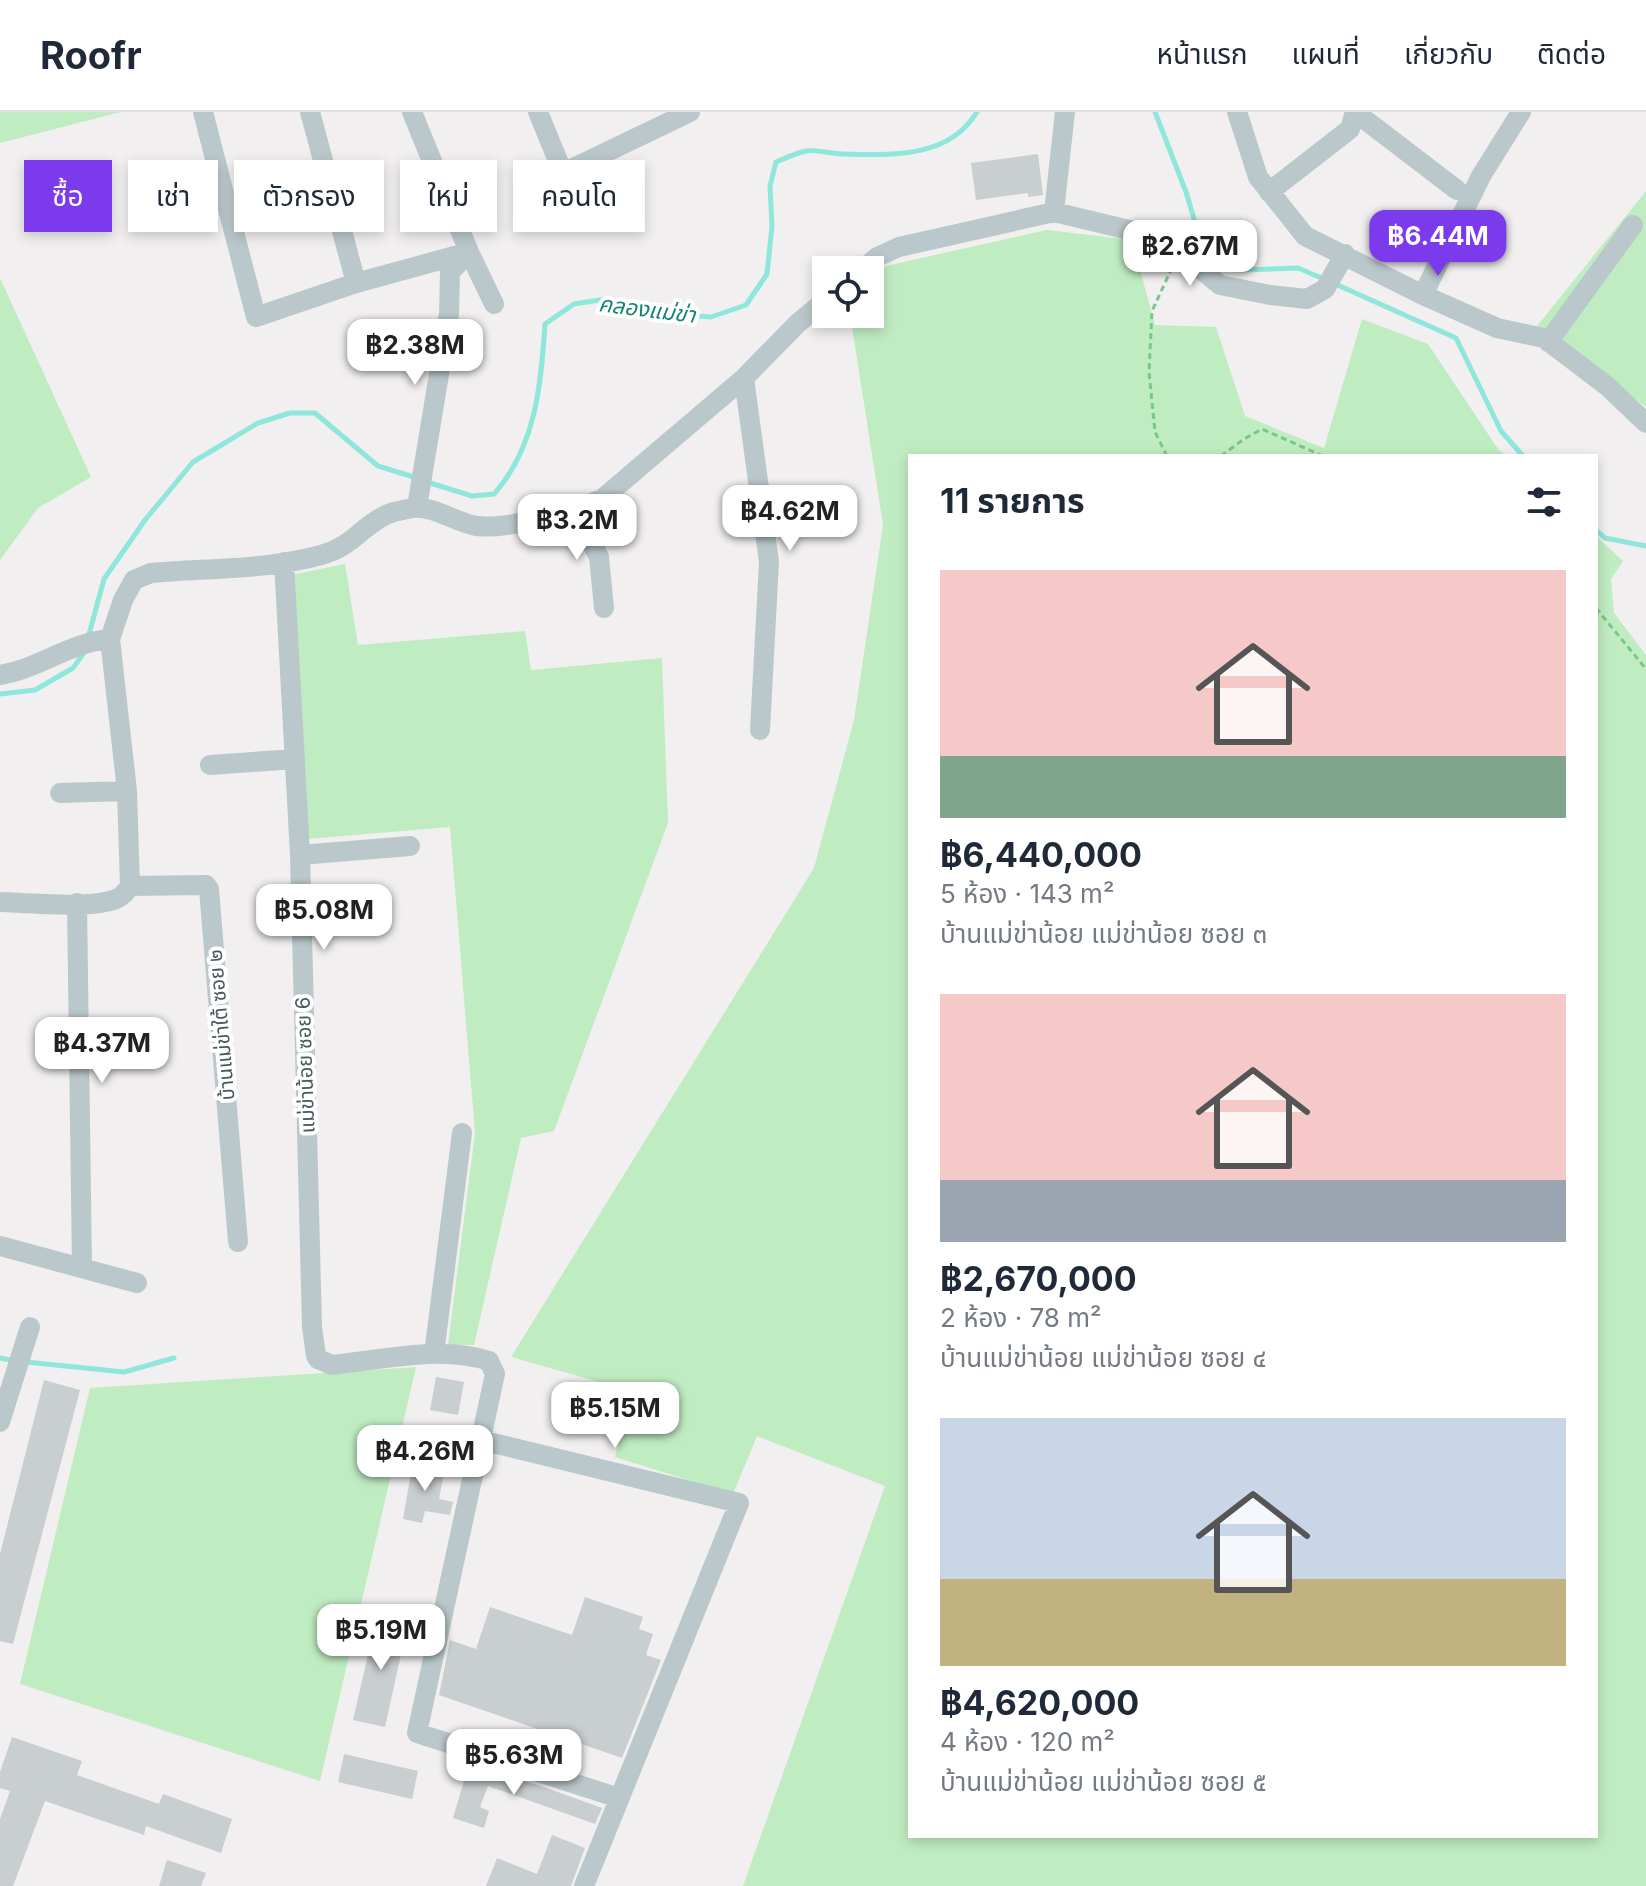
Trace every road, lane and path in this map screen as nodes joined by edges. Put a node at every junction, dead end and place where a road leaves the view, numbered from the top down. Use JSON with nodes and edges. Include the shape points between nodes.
{"nodes":[{"id":1,"x":203,"y":112,"type":"edge"},
{"id":2,"x":310,"y":112,"type":"edge"},
{"id":3,"x":412,"y":112,"type":"edge"},
{"id":4,"x":538,"y":112,"type":"edge"},
{"id":5,"x":1065,"y":112,"type":"edge"},
{"id":6,"x":1237,"y":112,"type":"edge"},
{"id":7,"x":1252,"y":112,"type":"edge"},
{"id":8,"x":1355,"y":112,"type":"edge"},
{"id":9,"x":1521,"y":112,"type":"edge"},
{"id":10,"x":680,"y":114,"type":"edge"},
{"id":11,"x":1242,"y":132,"type":"junction"},
{"id":12,"x":1457,"y":190,"type":"dead end"},
{"id":13,"x":1269,"y":192,"type":"junction"},
{"id":14,"x":1054,"y":212,"type":"junction"},
{"id":15,"x":1633,"y":225,"type":"dead end"},
{"id":16,"x":469,"y":252,"type":"junction"},
{"id":17,"x":1182,"y":254,"type":"junction"},
{"id":18,"x":1345,"y":254,"type":"junction"},
{"id":19,"x":879,"y":256,"type":"edge"},
{"id":20,"x":356,"y":283,"type":"junction"},
{"id":21,"x":1423,"y":295,"type":"junction"},
{"id":22,"x":494,"y":304,"type":"dead end"},
{"id":23,"x":812,"y":312,"type":"edge"},
{"id":24,"x":1548,"y":342,"type":"junction"},
{"id":25,"x":744,"y":378,"type":"junction"},
{"id":26,"x":1646,"y":423,"type":"edge"},
{"id":27,"x":1166,"y":454,"type":"edge"},
{"id":28,"x":1224,"y":454,"type":"edge"},
{"id":29,"x":1318,"y":454,"type":"edge"},
{"id":30,"x":418,"y":500,"type":"junction"},
{"id":31,"x":574,"y":510,"type":"junction"},
{"id":32,"x":284,"y":562,"type":"junction"},
{"id":33,"x":604,"y":608,"type":"dead end"},
{"id":34,"x":1598,"y":610,"type":"edge"},
{"id":35,"x":104,"y":639,"type":"junction"},
{"id":36,"x":1646,"y":669,"type":"edge"},
{"id":37,"x":0,"y":675,"type":"edge"},
{"id":38,"x":760,"y":730,"type":"dead end"},
{"id":39,"x":295,"y":759,"type":"junction"},
{"id":40,"x":210,"y":765,"type":"dead end"},
{"id":41,"x":127,"y":791,"type":"junction"},
{"id":42,"x":60,"y":793,"type":"dead end"},
{"id":43,"x":410,"y":846,"type":"dead end"},
{"id":44,"x":300,"y":855,"type":"junction"},
{"id":45,"x":130,"y":886,"type":"junction"},
{"id":46,"x":0,"y":902,"type":"edge"},
{"id":47,"x":77,"y":903,"type":"junction"},
{"id":48,"x":462,"y":1133,"type":"dead end"},
{"id":49,"x":238,"y":1242,"type":"dead end"},
{"id":50,"x":0,"y":1246,"type":"edge"},
{"id":51,"x":82,"y":1267,"type":"junction"},
{"id":52,"x":137,"y":1283,"type":"dead end"},
{"id":53,"x":30,"y":1327,"type":"dead end"},
{"id":54,"x":434,"y":1354,"type":"junction"},
{"id":55,"x":0,"y":1422,"type":"edge"},
{"id":56,"x":481,"y":1440,"type":"junction"},
{"id":57,"x":619,"y":1798,"type":"junction"},
{"id":58,"x":584,"y":1886,"type":"edge"}],
"edges":[{"from":1,"to":20,"type":"street","via":[[256,317]]},
{"from":2,"to":20,"type":"street"},
{"from":3,"to":16,"type":"street"},
{"from":4,"to":10,"type":"street","via":[[563,173]]},
{"from":5,"to":14,"type":"street"},
{"from":6,"to":11,"type":"street"},
{"from":7,"to":11,"type":"street"},
{"from":8,"to":12,"type":"street"},
{"from":8,"to":13,"type":"street","via":[[1350,129]]},
{"from":9,"to":21,"type":"street","via":[[1481,176]]},
{"from":11,"to":13,"type":"street"},
{"from":13,"to":18,"type":"street","via":[[1305,236]]},
{"from":14,"to":17,"type":"street","via":[[1163,238]]},
{"from":14,"to":19,"type":"street"},
{"from":15,"to":24,"type":"street"},
{"from":16,"to":20,"type":"street"},
{"from":16,"to":22,"type":"street"},
{"from":16,"to":30,"type":"street","via":[[450,272],[449,314]]},
{"from":17,"to":18,"type":"street","via":[[1220,285],[1307,299],[1325,289]]},
{"from":17,"to":27,"type":"path","via":[[1152,311],[1149,372],[1155,432]]},
{"from":18,"to":21,"type":"street"},
{"from":21,"to":24,"type":"street","via":[[1497,328]]},
{"from":23,"to":25,"type":"street"},
{"from":24,"to":26,"type":"street"},
{"from":25,"to":31,"type":"street","via":[[602,499]]},
{"from":25,"to":38,"type":"street","via":[[769,562]]},
{"from":28,"to":29,"type":"path","via":[[1262,429]]},
{"from":30,"to":31,"type":"street","via":[[475,525],[496,526]]},
{"from":30,"to":32,"type":"street","via":[[370,525],[351,543]]},
{"from":31,"to":33,"type":"street","via":[[599,557]]},
{"from":32,"to":35,"type":"street","via":[[151,573],[134,580]]},
{"from":32,"to":39,"type":"street","name":"แม่ข่าน้อย ซอย 6"},
{"from":34,"to":36,"type":"path"},
{"from":35,"to":37,"type":"street"},
{"from":35,"to":41,"type":"street"},
{"from":39,"to":40,"type":"street"},
{"from":39,"to":44,"type":"street","name":"แม่ข่าน้อย ซอย 6"},
{"from":41,"to":42,"type":"street"},
{"from":41,"to":45,"type":"street"},
{"from":43,"to":44,"type":"street"},
{"from":44,"to":54,"type":"street","name":"แม่ข่าน้อย ซอย 6","via":[[316,1356],[332,1365]]},
{"from":45,"to":47,"type":"street","via":[[113,901]]},
{"from":45,"to":49,"type":"street","name":"บ้านแม่ข่าใต้ ซอย ๒","via":[[188,884],[209,889]]},
{"from":46,"to":47,"type":"street"},
{"from":47,"to":51,"type":"street"},
{"from":48,"to":54,"type":"street"},
{"from":50,"to":51,"type":"street"},
{"from":51,"to":52,"type":"street"},
{"from":53,"to":55,"type":"street"},
{"from":54,"to":56,"type":"street","via":[[489,1361],[495,1374]]},
{"from":56,"to":57,"type":"street","via":[[417,1733]]},
{"from":56,"to":57,"type":"street","via":[[739,1503]]},
{"from":57,"to":58,"type":"street"}]}
